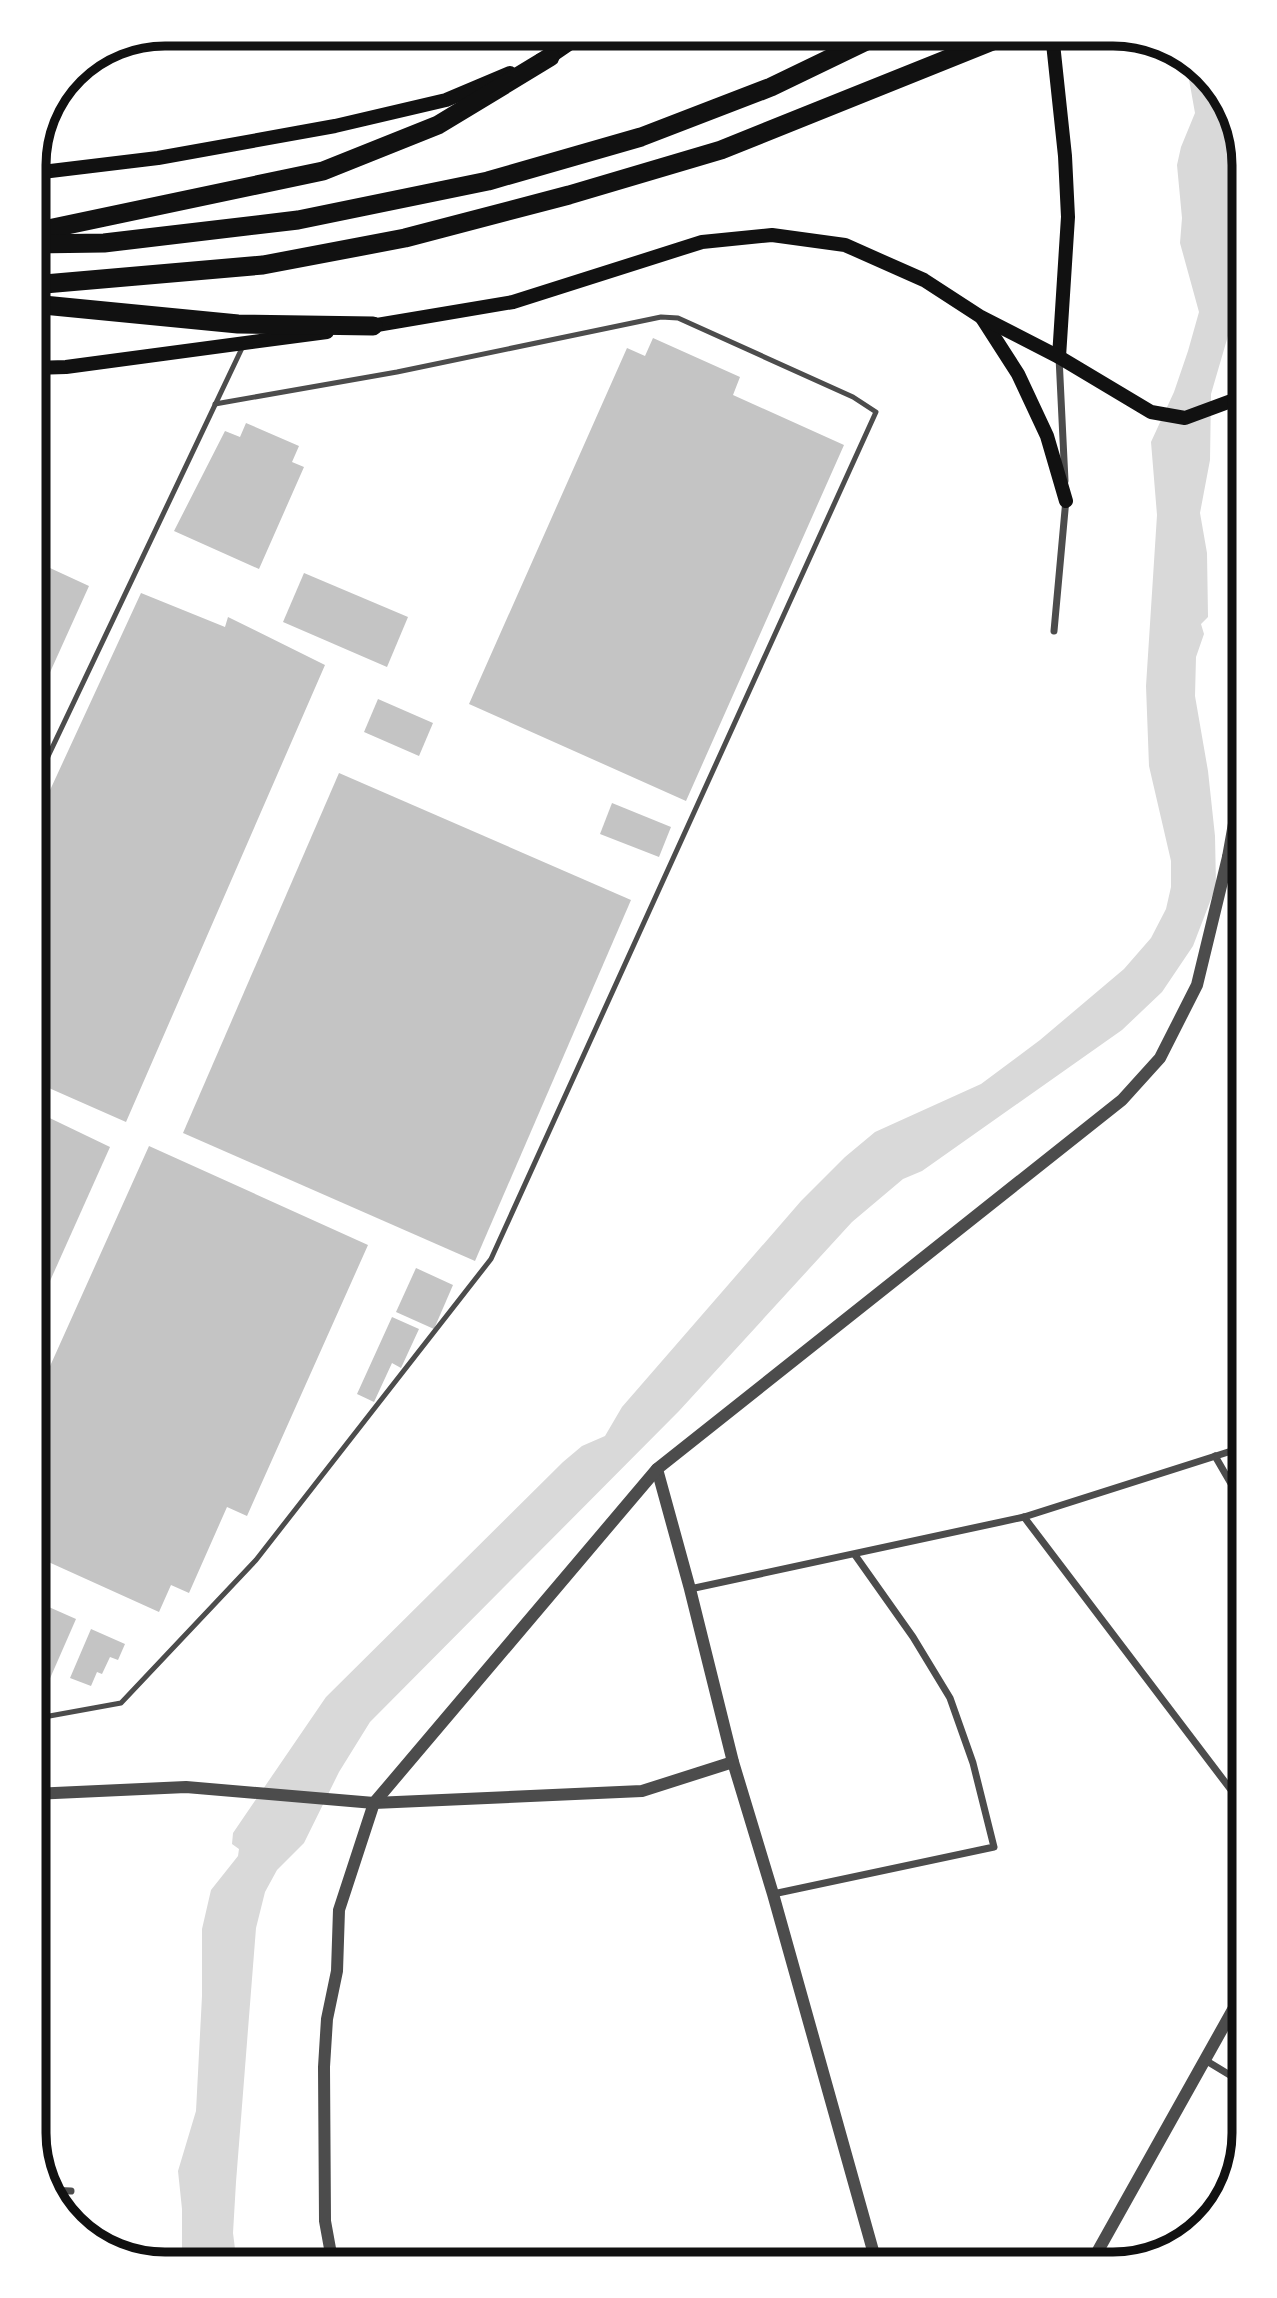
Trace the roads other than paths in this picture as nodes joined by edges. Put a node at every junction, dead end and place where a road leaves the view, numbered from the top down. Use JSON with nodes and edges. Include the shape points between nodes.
{"nodes":[{"id":1,"x":566,"y":46,"type":"edge"},
{"id":2,"x":856,"y":46,"type":"edge"},
{"id":3,"x":978,"y":46,"type":"edge"},
{"id":4,"x":1053,"y":46,"type":"edge"},
{"id":5,"x":550,"y":57,"type":"junction"},
{"id":6,"x":46,"y":171,"type":"edge"},
{"id":7,"x":46,"y":229,"type":"edge"},
{"id":8,"x":46,"y":244,"type":"edge"},
{"id":9,"x":46,"y":284,"type":"edge"},
{"id":10,"x":46,"y":305,"type":"edge"},
{"id":11,"x":981,"y":317,"type":"junction"},
{"id":12,"x":373,"y":326,"type":"junction"},
{"id":13,"x":244,"y":343,"type":"junction"},
{"id":14,"x":1059,"y":357,"type":"junction"},
{"id":15,"x":46,"y":368,"type":"edge"},
{"id":16,"x":1232,"y":400,"type":"edge"},
{"id":17,"x":215,"y":404,"type":"junction"},
{"id":18,"x":1066,"y":501,"type":"junction"},
{"id":19,"x":1054,"y":631,"type":"dead end"},
{"id":20,"x":46,"y":761,"type":"edge"},
{"id":21,"x":1232,"y":837,"type":"edge"},
{"id":22,"x":1232,"y":854,"type":"edge"},
{"id":23,"x":1228,"y":857,"type":"junction"},
{"id":24,"x":1232,"y":1451,"type":"edge"},
{"id":25,"x":1215,"y":1456,"type":"junction"},
{"id":26,"x":657,"y":1469,"type":"junction"},
{"id":27,"x":1232,"y":1485,"type":"edge"},
{"id":28,"x":1024,"y":1517,"type":"junction"},
{"id":29,"x":855,"y":1555,"type":"junction"},
{"id":30,"x":690,"y":1589,"type":"junction"},
{"id":31,"x":46,"y":1716,"type":"edge"},
{"id":32,"x":733,"y":1762,"type":"junction"},
{"id":33,"x":1232,"y":1791,"type":"edge"},
{"id":34,"x":46,"y":1793,"type":"edge"},
{"id":35,"x":374,"y":1802,"type":"junction"},
{"id":36,"x":772,"y":1894,"type":"junction"},
{"id":37,"x":1232,"y":2012,"type":"edge"},
{"id":38,"x":1205,"y":2060,"type":"junction"},
{"id":39,"x":1232,"y":2076,"type":"edge"},
{"id":40,"x":60,"y":2191,"type":"edge"},
{"id":41,"x":71,"y":2191,"type":"dead end"},
{"id":42,"x":331,"y":2252,"type":"edge"},
{"id":43,"x":873,"y":2252,"type":"edge"},
{"id":44,"x":1097,"y":2252,"type":"edge"}],
"edges":[{"from":1,"to":5,"type":"main road"},
{"from":2,"to":8,"type":"highway","via":[[772,87],[641,136],[488,181],[298,220],[104,243]]},
{"from":3,"to":9,"type":"highway","via":[[721,150],[405,238],[262,264]]},
{"from":4,"to":14,"type":"main road","via":[[1068,217]]},
{"from":5,"to":6,"type":"main road","via":[[446,100],[335,126],[158,158]]},
{"from":5,"to":7,"type":"highway","via":[[438,125],[323,171]]},
{"from":10,"to":12,"type":"highway","via":[[238,324]]},
{"from":11,"to":12,"type":"main road","via":[[924,280],[845,245],[772,235],[702,242],[513,302]]},
{"from":11,"to":14,"type":"main road"},
{"from":11,"to":18,"type":"main road","via":[[1018,374],[1047,436]]},
{"from":12,"to":13,"type":"main road"},
{"from":13,"to":15,"type":"main road"},
{"from":13,"to":17,"type":"lane"},
{"from":14,"to":16,"type":"main road","via":[[1151,412],[1185,418]]},
{"from":14,"to":18,"type":"street"},
{"from":17,"to":20,"type":"lane"},
{"from":17,"to":31,"type":"lane","via":[[661,317],[678,318],[853,397],[876,412],[491,1259],[256,1560],[121,1703]]},
{"from":18,"to":19,"type":"street"},
{"from":21,"to":23,"type":"street"},
{"from":22,"to":23,"type":"street"},
{"from":23,"to":26,"type":"street","via":[[1197,985],[1160,1058],[1122,1100]]},
{"from":24,"to":25,"type":"street"},
{"from":25,"to":27,"type":"street"},
{"from":25,"to":28,"type":"street"},
{"from":26,"to":30,"type":"street"},
{"from":26,"to":35,"type":"street"},
{"from":28,"to":29,"type":"street"},
{"from":28,"to":33,"type":"street"},
{"from":29,"to":30,"type":"street"},
{"from":29,"to":36,"type":"street","via":[[950,1698],[973,1763],[994,1847]]},
{"from":30,"to":32,"type":"street"},
{"from":32,"to":35,"type":"street","via":[[642,1791]]},
{"from":32,"to":36,"type":"street"},
{"from":34,"to":35,"type":"street","via":[[186,1787]]},
{"from":35,"to":42,"type":"street","via":[[339,1910],[337,1971],[327,2019],[326,2221]]},
{"from":36,"to":43,"type":"street"},
{"from":37,"to":38,"type":"street"},
{"from":38,"to":39,"type":"street"},
{"from":38,"to":44,"type":"street"},
{"from":40,"to":41,"type":"street"}]}
